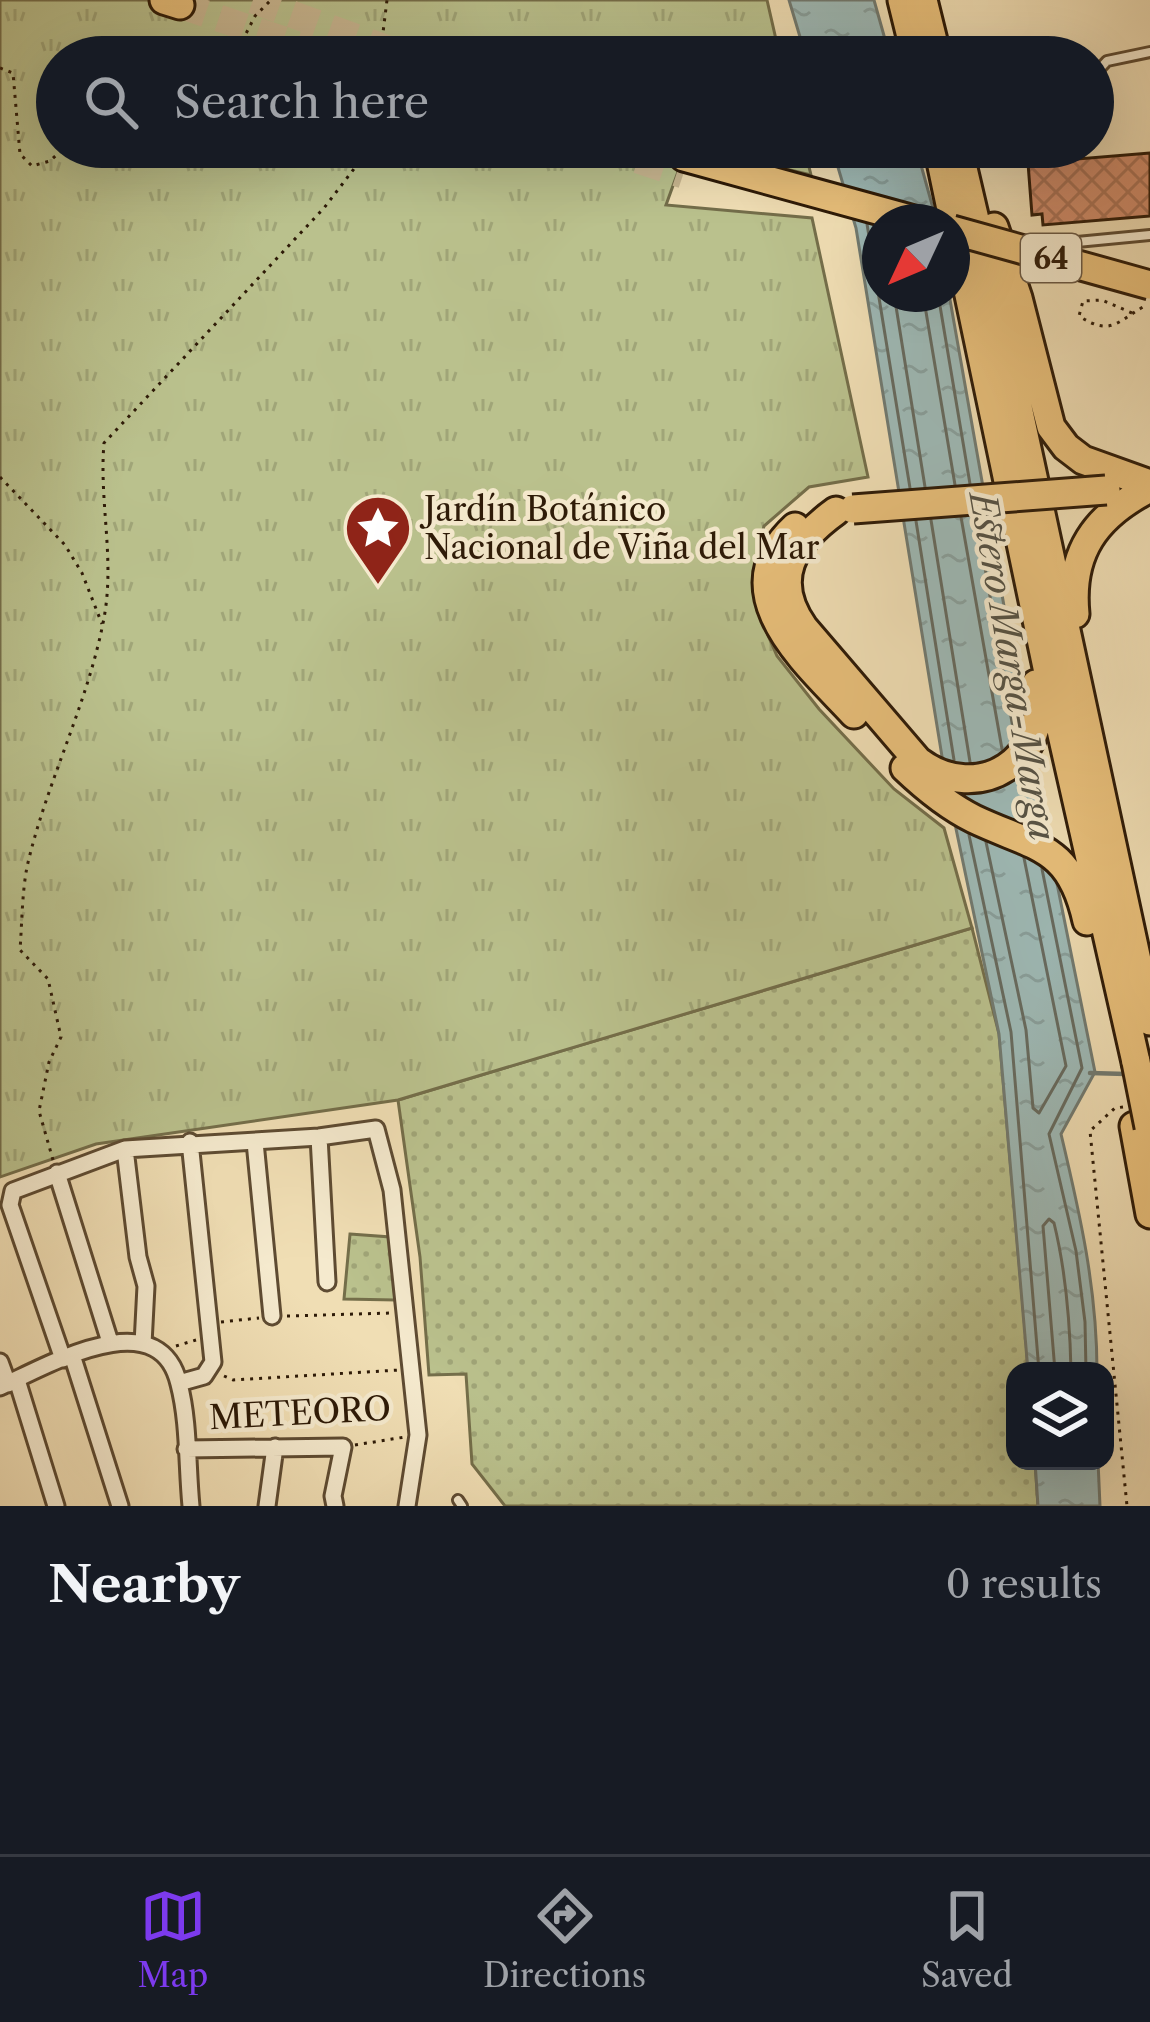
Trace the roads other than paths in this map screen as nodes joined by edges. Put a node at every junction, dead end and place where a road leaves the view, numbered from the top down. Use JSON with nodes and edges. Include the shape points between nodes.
{"nodes":[{"id":1,"x":902,"y":0,"type":"edge"},
{"id":2,"x":922,"y":0,"type":"edge"},
{"id":3,"x":911,"y":36,"type":"edge"},
{"id":4,"x":931,"y":36,"type":"edge"},
{"id":5,"x":1150,"y":52,"type":"edge"},
{"id":6,"x":1114,"y":60,"type":"edge"},
{"id":7,"x":690,"y":168,"type":"tunnel mouth"},
{"id":8,"x":692,"y":168,"type":"tunnel mouth"},
{"id":9,"x":943,"y":168,"type":"edge"},
{"id":10,"x":967,"y":168,"type":"edge"},
{"id":11,"x":970,"y":168,"type":"edge"},
{"id":12,"x":862,"y":208,"type":"edge"},
{"id":13,"x":862,"y":224,"type":"edge"},
{"id":14,"x":970,"y":235,"type":"edge"},
{"id":15,"x":1150,"y":235,"type":"edge"},
{"id":16,"x":1077,"y":242,"type":"dead end"},
{"id":17,"x":970,"y":254,"type":"edge"},
{"id":18,"x":1150,"y":285,"type":"edge"},
{"id":19,"x":1144,"y":306,"type":"edge"},
{"id":20,"x":980,"y":332,"type":"junction"},
{"id":21,"x":1150,"y":486,"type":"edge"},
{"id":22,"x":845,"y":510,"type":"junction"},
{"id":23,"x":1150,"y":983,"type":"edge"},
{"id":24,"x":1150,"y":1021,"type":"edge"},
{"id":25,"x":1128,"y":1064,"type":"junction"},
{"id":26,"x":1144,"y":1128,"type":"edge"},
{"id":27,"x":320,"y":1137,"type":"junction"},
{"id":28,"x":190,"y":1142,"type":"junction"},
{"id":29,"x":254,"y":1142,"type":"junction"},
{"id":30,"x":125,"y":1149,"type":"junction"},
{"id":31,"x":57,"y":1173,"type":"junction"},
{"id":32,"x":1150,"y":1214,"type":"edge"},
{"id":33,"x":327,"y":1282,"type":"road end"},
{"id":34,"x":272,"y":1316,"type":"road end"},
{"id":35,"x":110,"y":1342,"type":"junction"},
{"id":36,"x":150,"y":1348,"type":"junction"},
{"id":37,"x":68,"y":1357,"type":"junction"},
{"id":38,"x":0,"y":1362,"type":"edge"},
{"id":39,"x":179,"y":1382,"type":"junction"},
{"id":40,"x":8,"y":1384,"type":"edge"},
{"id":41,"x":275,"y":1447,"type":"junction"},
{"id":42,"x":186,"y":1450,"type":"junction"},
{"id":43,"x":56,"y":1506,"type":"edge"},
{"id":44,"x":120,"y":1506,"type":"edge"},
{"id":45,"x":190,"y":1506,"type":"edge"},
{"id":46,"x":267,"y":1506,"type":"edge"},
{"id":47,"x":335,"y":1506,"type":"edge"},
{"id":48,"x":407,"y":1506,"type":"edge"}],
"edges":[{"from":1,"to":3,"type":"highway"},
{"from":2,"to":4,"type":"highway"},
{"from":5,"to":6,"type":"lane"},
{"from":7,"to":13,"type":"highway"},
{"from":8,"to":12,"type":"highway"},
{"from":9,"to":20,"type":"highway"},
{"from":10,"to":24,"type":"highway"},
{"from":11,"to":21,"type":"highway","via":[[1018,298],[1052,427],[1083,460]]},
{"from":14,"to":18,"type":"highway","number":"64","bridge":true},
{"from":15,"to":16,"type":"lane"},
{"from":17,"to":19,"type":"highway","number":"64"},
{"from":20,"to":22,"type":"highway","via":[[1040,708],[1015,761],[971,779],[927,768],[805,628],[788,583],[796,548]]},
{"from":20,"to":25,"type":"highway"},
{"from":21,"to":22,"type":"highway","bridge":true},
{"from":21,"to":23,"type":"highway","via":[[1094,531],[1072,584]]},
{"from":22,"to":25,"type":"highway","via":[[802,522],[777,547],[766,582],[770,607],[788,639],[915,778],[960,811],[1045,848],[1072,878]]},
{"from":25,"to":26,"type":"highway","bridge":true},
{"from":26,"to":32,"type":"highway"},
{"from":27,"to":29,"type":"street"},
{"from":27,"to":33,"type":"street"},
{"from":27,"to":48,"type":"street","via":[[376,1129],[392,1190],[418,1435]]},
{"from":28,"to":29,"type":"street"},
{"from":28,"to":30,"type":"street"},
{"from":28,"to":39,"type":"street","via":[[210,1370]]},
{"from":29,"to":34,"type":"street"},
{"from":30,"to":31,"type":"street"},
{"from":30,"to":36,"type":"street"},
{"from":31,"to":35,"type":"street"},
{"from":31,"to":37,"type":"street","via":[[13,1191],[10,1205]]},
{"from":35,"to":36,"type":"street"},
{"from":35,"to":37,"type":"street"},
{"from":36,"to":39,"type":"street"},
{"from":37,"to":40,"type":"street"},
{"from":37,"to":44,"type":"street"},
{"from":38,"to":40,"type":"street"},
{"from":39,"to":42,"type":"street"},
{"from":40,"to":43,"type":"street"},
{"from":41,"to":42,"type":"street","name":"METEORO"},
{"from":41,"to":46,"type":"street"},
{"from":41,"to":47,"type":"street","name":"METEORO","via":[[343,1447]]},
{"from":42,"to":45,"type":"street"}]}
